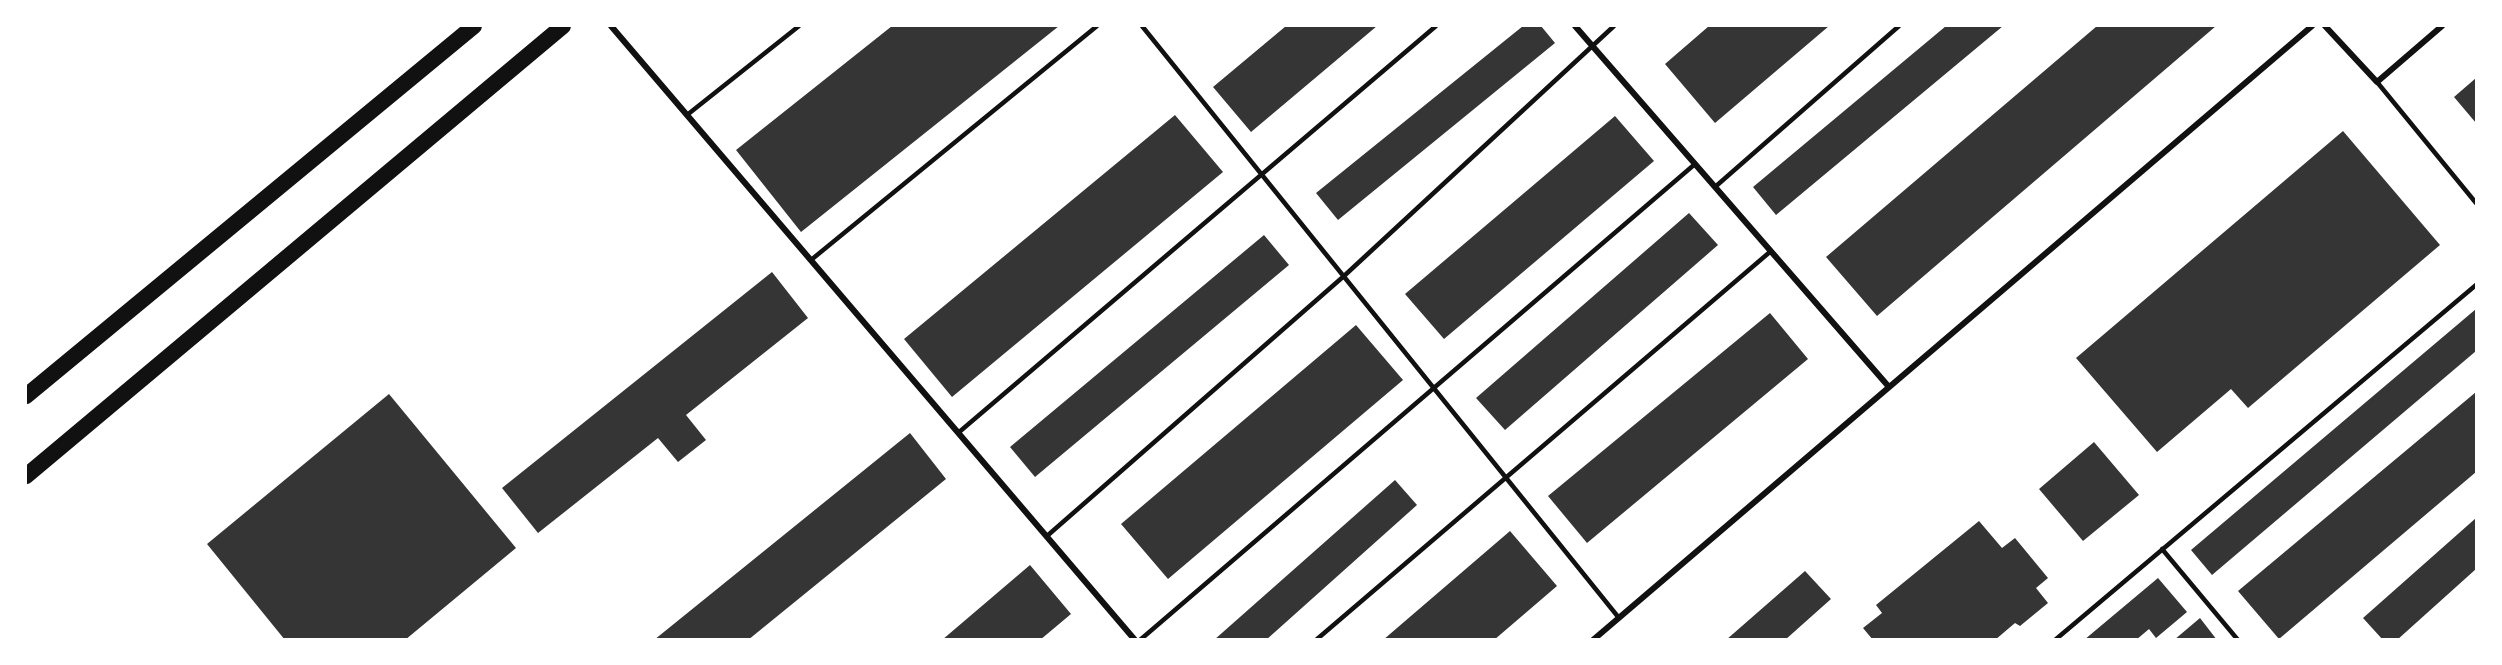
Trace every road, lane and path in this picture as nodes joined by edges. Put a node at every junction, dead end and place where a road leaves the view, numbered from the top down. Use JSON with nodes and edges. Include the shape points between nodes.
{"nodes":[{"id":1,"x":474,"y":26,"type":"edge"},
{"id":2,"x":563,"y":26,"type":"edge"},
{"id":3,"x":611,"y":26,"type":"edge"},
{"id":4,"x":799,"y":26,"type":"edge"},
{"id":5,"x":1097,"y":26,"type":"edge"},
{"id":6,"x":1142,"y":26,"type":"edge"},
{"id":7,"x":1436,"y":26,"type":"edge"},
{"id":8,"x":1575,"y":26,"type":"edge"},
{"id":9,"x":1614,"y":26,"type":"edge"},
{"id":10,"x":1899,"y":26,"type":"edge"},
{"id":11,"x":2312,"y":26,"type":"edge"},
{"id":12,"x":2325,"y":26,"type":"edge"},
{"id":13,"x":2442,"y":26,"type":"edge"},
{"id":14,"x":1592,"y":45,"type":"junction"},
{"id":15,"x":2377,"y":82,"type":"junction"},
{"id":16,"x":687,"y":116,"type":"junction"},
{"id":17,"x":1695,"y":164,"type":"junction"},
{"id":18,"x":1262,"y":174,"type":"junction"},
{"id":19,"x":1715,"y":187,"type":"junction"},
{"id":20,"x":2476,"y":203,"type":"edge"},
{"id":21,"x":1771,"y":251,"type":"junction"},
{"id":22,"x":811,"y":261,"type":"junction"},
{"id":23,"x":1344,"y":276,"type":"junction"},
{"id":24,"x":2476,"y":285,"type":"edge"},
{"id":25,"x":1889,"y":387,"type":"junction"},
{"id":26,"x":1434,"y":388,"type":"junction"},
{"id":27,"x":26,"y":396,"type":"edge"},
{"id":28,"x":958,"y":433,"type":"junction"},
{"id":29,"x":26,"y":476,"type":"edge"},
{"id":30,"x":1506,"y":477,"type":"junction"},
{"id":31,"x":1047,"y":536,"type":"junction"},
{"id":32,"x":2162,"y":549,"type":"junction"},
{"id":33,"x":1619,"y":618,"type":"junction"},
{"id":34,"x":1135,"y":639,"type":"edge"},
{"id":35,"x":1140,"y":639,"type":"edge"},
{"id":36,"x":1316,"y":639,"type":"edge"},
{"id":37,"x":1593,"y":639,"type":"edge"},
{"id":38,"x":2055,"y":639,"type":"edge"},
{"id":39,"x":2238,"y":639,"type":"edge"}],
"edges":[{"from":1,"to":27,"type":"highway"},
{"from":2,"to":29,"type":"highway"},
{"from":3,"to":16,"type":"street"},
{"from":4,"to":16,"type":"lane"},
{"from":5,"to":22,"type":"lane"},
{"from":6,"to":18,"type":"lane"},
{"from":7,"to":18,"type":"lane"},
{"from":8,"to":14,"type":"street"},
{"from":9,"to":14,"type":"lane"},
{"from":10,"to":19,"type":"lane"},
{"from":11,"to":25,"type":"street"},
{"from":12,"to":15,"type":"street"},
{"from":13,"to":15,"type":"street"},
{"from":14,"to":17,"type":"street"},
{"from":14,"to":23,"type":"lane"},
{"from":15,"to":20,"type":"lane"},
{"from":16,"to":22,"type":"street"},
{"from":17,"to":19,"type":"street"},
{"from":17,"to":26,"type":"lane"},
{"from":18,"to":23,"type":"lane"},
{"from":18,"to":28,"type":"lane"},
{"from":19,"to":21,"type":"street"},
{"from":21,"to":25,"type":"street"},
{"from":21,"to":30,"type":"lane"},
{"from":22,"to":28,"type":"street"},
{"from":23,"to":26,"type":"lane"},
{"from":23,"to":31,"type":"lane"},
{"from":24,"to":32,"type":"lane"},
{"from":25,"to":33,"type":"street"},
{"from":26,"to":30,"type":"lane"},
{"from":26,"to":35,"type":"lane"},
{"from":28,"to":31,"type":"street"},
{"from":30,"to":33,"type":"lane"},
{"from":30,"to":36,"type":"lane"},
{"from":31,"to":34,"type":"street"},
{"from":32,"to":38,"type":"lane"},
{"from":32,"to":39,"type":"lane"},
{"from":33,"to":37,"type":"street"}]}
